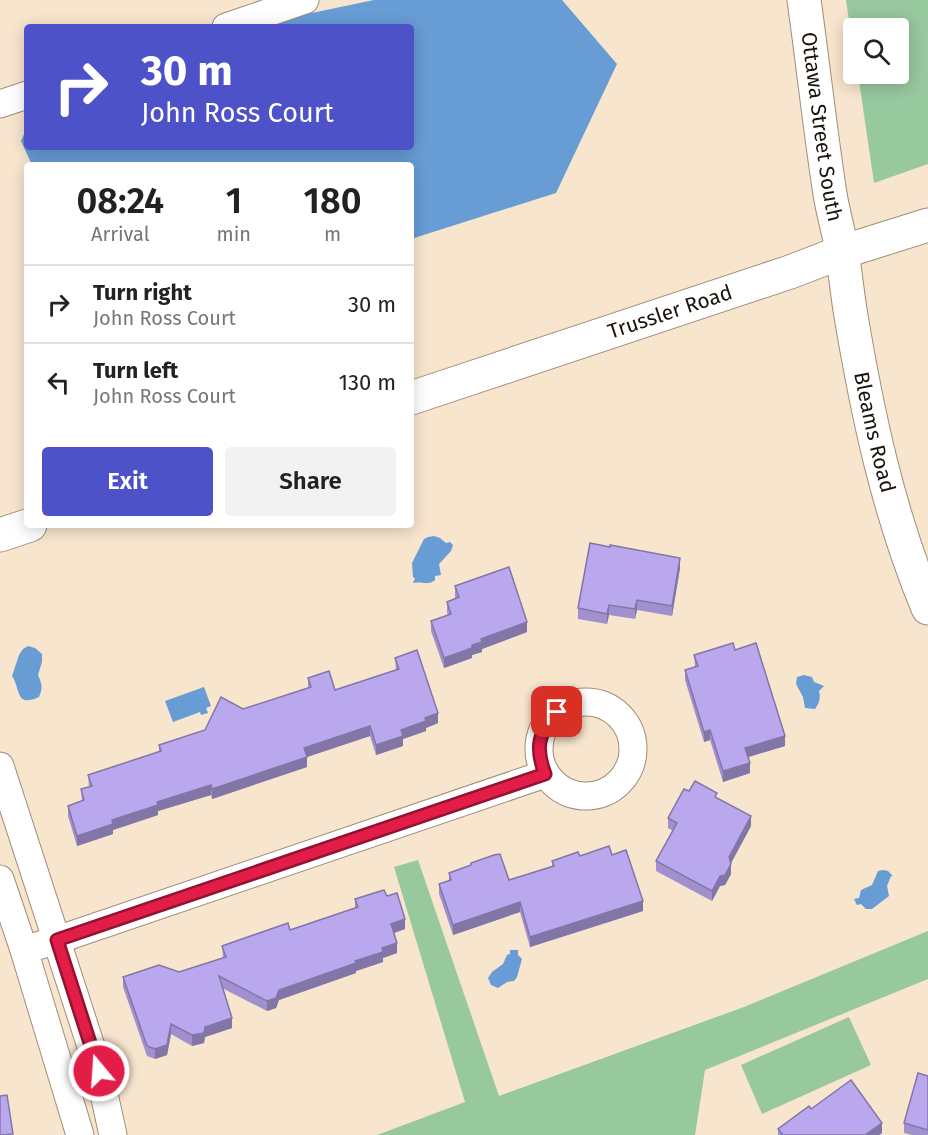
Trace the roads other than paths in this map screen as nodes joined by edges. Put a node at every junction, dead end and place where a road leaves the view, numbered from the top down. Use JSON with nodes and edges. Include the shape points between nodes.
{"nodes":[{"id":1,"x":305,"y":0,"type":"edge"},
{"id":2,"x":804,"y":0,"type":"edge"},
{"id":3,"x":235,"y":24,"type":"edge"},
{"id":4,"x":24,"y":96,"type":"edge"},
{"id":5,"x":0,"y":104,"type":"edge"},
{"id":6,"x":928,"y":225,"type":"edge"},
{"id":7,"x":842,"y":252,"type":"junction"},
{"id":8,"x":414,"y":397,"type":"edge"},
{"id":9,"x":24,"y":527,"type":"edge"},
{"id":10,"x":0,"y":535,"type":"edge"},
{"id":11,"x":928,"y":608,"type":"edge"},
{"id":12,"x":0,"y":766,"type":"edge"},
{"id":13,"x":545,"y":774,"type":"dead end"},
{"id":14,"x":0,"y":879,"type":"edge"},
{"id":15,"x":57,"y":940,"type":"junction"},
{"id":16,"x":24,"y":950,"type":"junction"},
{"id":17,"x":80,"y":1135,"type":"edge"},
{"id":18,"x":113,"y":1135,"type":"edge"}],
"edges":[{"from":1,"to":3,"type":"street"},
{"from":2,"to":7,"type":"main road","name":"Ottawa Street South","via":[[830,195]]},
{"from":4,"to":5,"type":"street"},
{"from":6,"to":7,"type":"main road","name":"Trussler Road"},
{"from":7,"to":8,"type":"main road","name":"Trussler Road"},
{"from":7,"to":11,"type":"main road","name":"Bleams Road","via":[[878,456]]},
{"from":9,"to":10,"type":"main road"},
{"from":12,"to":15,"type":"street"},
{"from":13,"to":15,"type":"street"},
{"from":14,"to":16,"type":"street"},
{"from":15,"to":16,"type":"street"},
{"from":15,"to":18,"type":"street","via":[[99,1071]]},
{"from":16,"to":17,"type":"street"}]}
